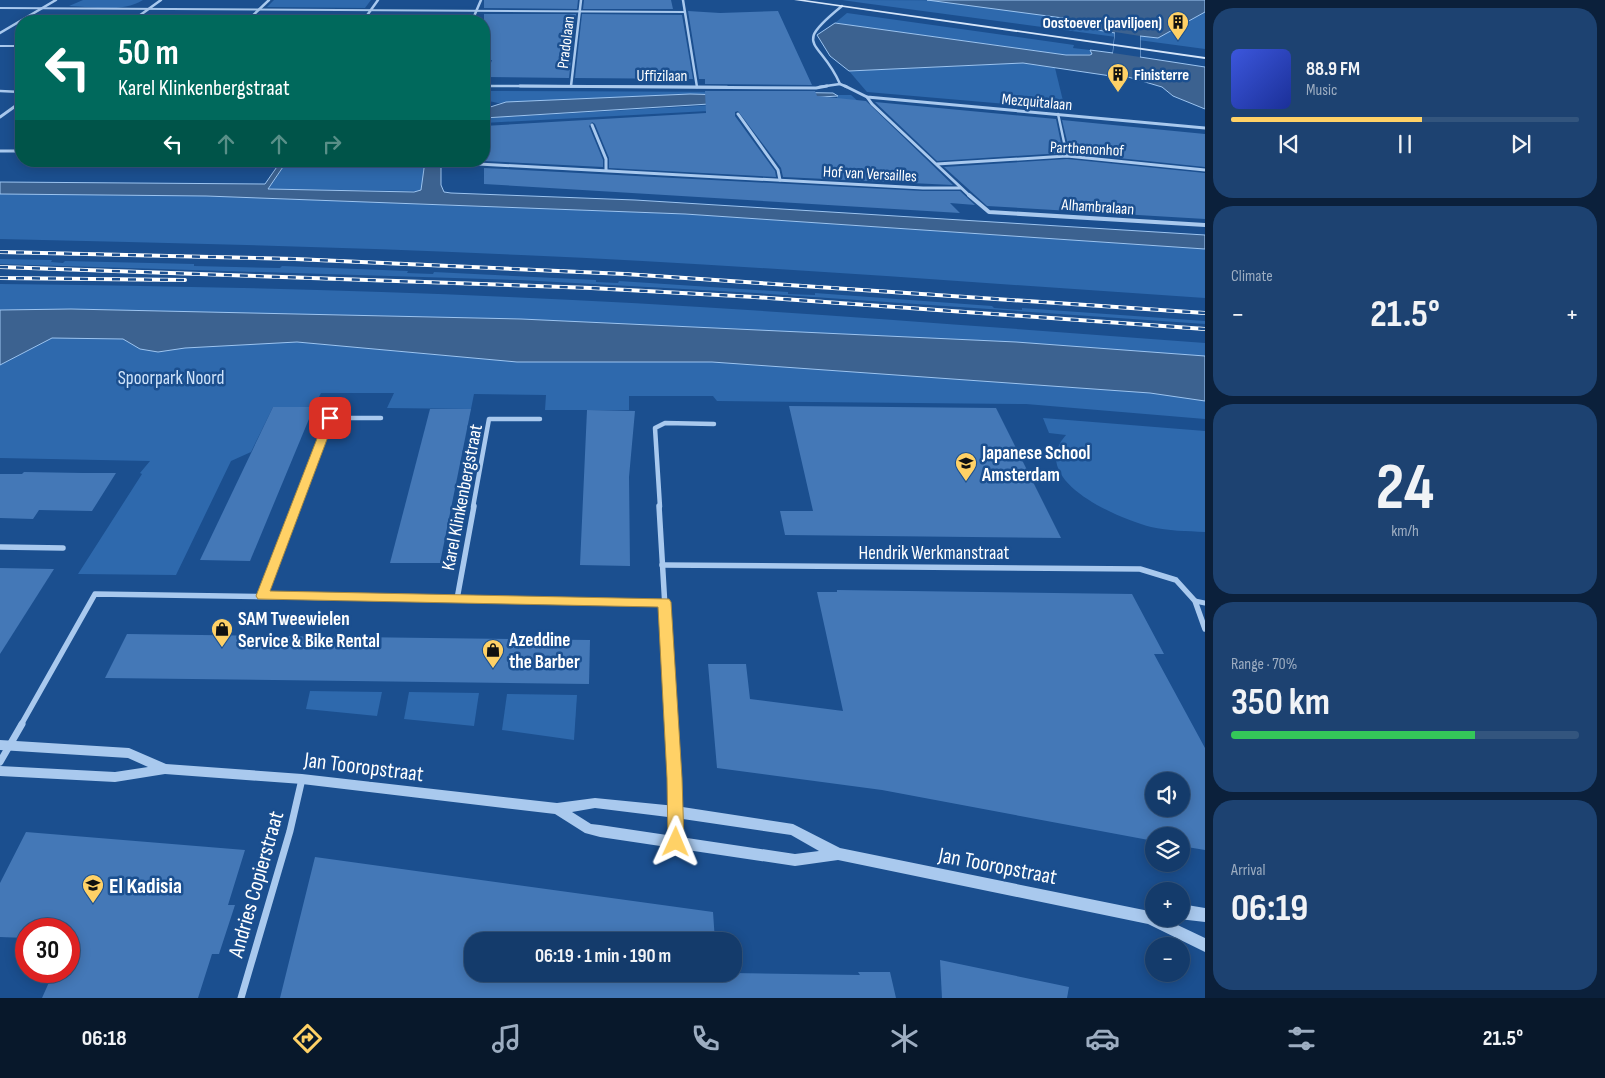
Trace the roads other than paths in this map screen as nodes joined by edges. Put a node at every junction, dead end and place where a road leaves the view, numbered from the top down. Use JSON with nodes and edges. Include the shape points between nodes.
{"nodes":[{"id":1,"x":56,"y":0,"type":"edge"},
{"id":2,"x":161,"y":0,"type":"edge"},
{"id":3,"x":270,"y":0,"type":"edge"},
{"id":4,"x":378,"y":0,"type":"edge"},
{"id":5,"x":481,"y":0,"type":"edge"},
{"id":6,"x":581,"y":0,"type":"edge"},
{"id":7,"x":683,"y":0,"type":"edge"},
{"id":8,"x":796,"y":0,"type":"edge"},
{"id":9,"x":842,"y":6,"type":"junction"},
{"id":10,"x":0,"y":8,"type":"edge"},
{"id":11,"x":42,"y":8,"type":"junction"},
{"id":12,"x":149,"y":9,"type":"junction"},
{"id":13,"x":260,"y":10,"type":"junction"},
{"id":14,"x":371,"y":10,"type":"junction"},
{"id":15,"x":477,"y":10,"type":"junction"},
{"id":16,"x":580,"y":11,"type":"junction"},
{"id":17,"x":684,"y":12,"type":"junction"},
{"id":18,"x":30,"y":15,"type":"edge"},
{"id":19,"x":140,"y":15,"type":"edge"},
{"id":20,"x":254,"y":15,"type":"edge"},
{"id":21,"x":367,"y":15,"type":"edge"},
{"id":22,"x":475,"y":15,"type":"edge"},
{"id":23,"x":15,"y":24,"type":"edge"},
{"id":24,"x":0,"y":33,"type":"edge"},
{"id":25,"x":0,"y":46,"type":"edge"},
{"id":26,"x":15,"y":46,"type":"edge"},
{"id":27,"x":1205,"y":57,"type":"edge"},
{"id":28,"x":840,"y":84,"type":"junction"},
{"id":29,"x":490,"y":86,"type":"edge"},
{"id":30,"x":571,"y":86,"type":"junction"},
{"id":31,"x":697,"y":86,"type":"junction"},
{"id":32,"x":0,"y":91,"type":"edge"},
{"id":33,"x":15,"y":92,"type":"edge"},
{"id":34,"x":867,"y":97,"type":"junction"},
{"id":35,"x":15,"y":106,"type":"edge"},
{"id":36,"x":738,"y":114,"type":"dead end"},
{"id":37,"x":1058,"y":114,"type":"junction"},
{"id":38,"x":0,"y":117,"type":"edge"},
{"id":39,"x":592,"y":125,"type":"dead end"},
{"id":40,"x":1205,"y":128,"type":"edge"},
{"id":41,"x":0,"y":151,"type":"edge"},
{"id":42,"x":15,"y":151,"type":"edge"},
{"id":43,"x":1067,"y":156,"type":"junction"},
{"id":44,"x":490,"y":164,"type":"edge"},
{"id":45,"x":937,"y":164,"type":"junction"},
{"id":46,"x":606,"y":170,"type":"junction"},
{"id":47,"x":1205,"y":170,"type":"edge"},
{"id":48,"x":780,"y":180,"type":"junction"},
{"id":49,"x":960,"y":188,"type":"junction"},
{"id":50,"x":1205,"y":225,"type":"edge"},
{"id":51,"x":381,"y":418,"type":"dead end"},
{"id":52,"x":540,"y":419,"type":"dead end"},
{"id":53,"x":714,"y":424,"type":"dead end"},
{"id":54,"x":0,"y":547,"type":"edge"},
{"id":55,"x":63,"y":548,"type":"dead end"},
{"id":56,"x":662,"y":565,"type":"junction"},
{"id":57,"x":262,"y":596,"type":"junction"},
{"id":58,"x":457,"y":599,"type":"junction"},
{"id":59,"x":1194,"y":601,"type":"junction"},
{"id":60,"x":664,"y":602,"type":"junction"},
{"id":61,"x":1205,"y":603,"type":"edge"},
{"id":62,"x":1205,"y":629,"type":"edge"},
{"id":63,"x":5,"y":745,"type":"edge"},
{"id":64,"x":0,"y":762,"type":"edge"},
{"id":65,"x":165,"y":769,"type":"junction"},
{"id":66,"x":0,"y":771,"type":"edge"},
{"id":67,"x":302,"y":779,"type":"junction"},
{"id":68,"x":557,"y":809,"type":"junction"},
{"id":69,"x":676,"y":812,"type":"junction"},
{"id":70,"x":676,"y":842,"type":"junction"},
{"id":71,"x":838,"y":854,"type":"junction"},
{"id":72,"x":1190,"y":912,"type":"edge"},
{"id":73,"x":1205,"y":915,"type":"edge"},
{"id":74,"x":1145,"y":917,"type":"edge"},
{"id":75,"x":1169,"y":927,"type":"edge"},
{"id":76,"x":1205,"y":945,"type":"edge"},
{"id":77,"x":241,"y":998,"type":"edge"}],
"edges":[{"from":1,"to":11,"type":"street"},
{"from":2,"to":12,"type":"street"},
{"from":3,"to":13,"type":"street"},
{"from":4,"to":14,"type":"street"},
{"from":5,"to":15,"type":"street"},
{"from":6,"to":16,"type":"street","name":"Pradolaan"},
{"from":7,"to":17,"type":"street"},
{"from":8,"to":9,"type":"main road"},
{"from":9,"to":27,"type":"main road"},
{"from":9,"to":28,"type":"street","via":[[815,28],[811,36],[812,45],[837,73]]},
{"from":10,"to":11,"type":"street"},
{"from":11,"to":12,"type":"street"},
{"from":11,"to":18,"type":"street"},
{"from":12,"to":13,"type":"street"},
{"from":12,"to":19,"type":"street"},
{"from":13,"to":14,"type":"street"},
{"from":13,"to":20,"type":"street"},
{"from":14,"to":15,"type":"street"},
{"from":14,"to":21,"type":"street"},
{"from":15,"to":16,"type":"street"},
{"from":15,"to":22,"type":"street"},
{"from":16,"to":17,"type":"street"},
{"from":16,"to":30,"type":"street","name":"Pradolaan"},
{"from":17,"to":31,"type":"street"},
{"from":23,"to":24,"type":"street"},
{"from":25,"to":26,"type":"street"},
{"from":28,"to":31,"type":"street","name":"Uffizilaan","via":[[816,88]]},
{"from":28,"to":34,"type":"street"},
{"from":29,"to":30,"type":"street","name":"Uffizilaan"},
{"from":30,"to":31,"type":"street","name":"Uffizilaan"},
{"from":32,"to":33,"type":"street"},
{"from":34,"to":37,"type":"street","name":"Mezquitalaan"},
{"from":34,"to":45,"type":"street"},
{"from":35,"to":38,"type":"street"},
{"from":36,"to":48,"type":"street","via":[[778,170]]},
{"from":37,"to":40,"type":"street","name":"Mezquitalaan"},
{"from":37,"to":43,"type":"street"},
{"from":39,"to":46,"type":"street","via":[[606,159]]},
{"from":41,"to":42,"type":"street"},
{"from":43,"to":45,"type":"street","name":"Parthenonhof"},
{"from":43,"to":47,"type":"street","name":"Parthenonhof"},
{"from":44,"to":46,"type":"street","name":"Hof van Versailles"},
{"from":45,"to":49,"type":"street"},
{"from":46,"to":48,"type":"street","name":"Hof van Versailles"},
{"from":48,"to":49,"type":"street","name":"Hof van Versailles"},
{"from":49,"to":50,"type":"street","name":"Alhambralaan","via":[[988,212]]},
{"from":51,"to":57,"type":"street","via":[[330,418]]},
{"from":52,"to":58,"type":"street","name":"Karel Klinkenbergstraat","via":[[489,418]]},
{"from":53,"to":56,"type":"street","via":[[665,423],[656,428]]},
{"from":54,"to":55,"type":"street"},
{"from":56,"to":59,"type":"street","name":"Hendrik Werkmanstraat","via":[[1140,569],[1176,580]]},
{"from":56,"to":60,"type":"street"},
{"from":57,"to":58,"type":"street","name":"Karel Klinkenbergstraat"},
{"from":57,"to":63,"type":"street","name":"Karel Klinkenbergstraat","via":[[95,594]]},
{"from":58,"to":60,"type":"street","name":"Karel Klinkenbergstraat"},
{"from":59,"to":61,"type":"street"},
{"from":59,"to":62,"type":"street","name":"Hendrik Werkmanstraat"},
{"from":60,"to":69,"type":"street"},
{"from":63,"to":64,"type":"street","name":"Karel Klinkenbergstraat"},
{"from":63,"to":65,"type":"street","name":"Jan Tooropstraat","via":[[130,753]]},
{"from":65,"to":66,"type":"street","name":"Jan Tooropstraat","via":[[115,777]]},
{"from":65,"to":67,"type":"street","name":"Jan Tooropstraat"},
{"from":67,"to":68,"type":"street","name":"Jan Tooropstraat"},
{"from":67,"to":77,"type":"street","name":"Andries Copierstraat"},
{"from":68,"to":69,"type":"street","name":"Jan Tooropstraat","via":[[595,803]]},
{"from":68,"to":70,"type":"street","name":"Jan Tooropstraat","via":[[589,829]]},
{"from":69,"to":70,"type":"street"},
{"from":69,"to":71,"type":"street","name":"Jan Tooropstraat","via":[[793,830]]},
{"from":70,"to":71,"type":"street","name":"Jan Tooropstraat","via":[[795,860]]},
{"from":71,"to":74,"type":"street","name":"Jan Tooropstraat"},
{"from":72,"to":73,"type":"street"},
{"from":75,"to":76,"type":"street","name":"Jan Tooropstraat"}]}
